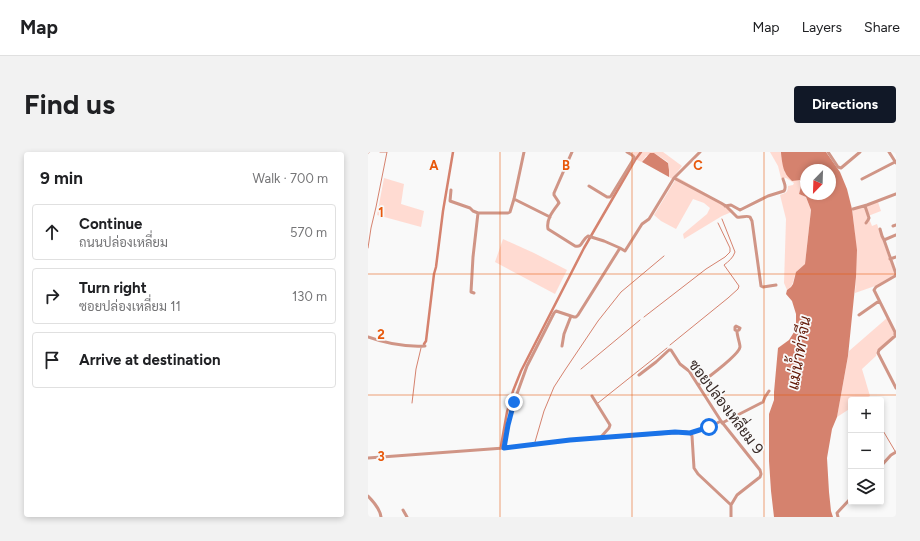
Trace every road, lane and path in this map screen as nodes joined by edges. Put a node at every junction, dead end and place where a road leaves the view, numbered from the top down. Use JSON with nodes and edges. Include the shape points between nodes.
{"nodes":[{"id":1,"x":524,"y":152,"type":"edge"},
{"id":2,"x":572,"y":152,"type":"edge"},
{"id":3,"x":627,"y":152,"type":"edge"},
{"id":4,"x":700,"y":152,"type":"edge"},
{"id":5,"x":828,"y":152,"type":"edge"},
{"id":6,"x":860,"y":152,"type":"edge"},
{"id":7,"x":889,"y":152,"type":"edge"},
{"id":8,"x":895,"y":161,"type":"edge"},
{"id":9,"x":674,"y":178,"type":"junction"},
{"id":10,"x":862,"y":178,"type":"dead end"},
{"id":11,"x":783,"y":179,"type":"dead end"},
{"id":12,"x":589,"y":186,"type":"dead end"},
{"id":13,"x":452,"y":190,"type":"dead end"},
{"id":14,"x":896,"y":194,"type":"edge"},
{"id":15,"x":514,"y":199,"type":"junction"},
{"id":16,"x":725,"y":206,"type":"junction"},
{"id":17,"x":865,"y":206,"type":"junction"},
{"id":18,"x":853,"y":209,"type":"dead end"},
{"id":19,"x":478,"y":213,"type":"junction"},
{"id":20,"x":550,"y":217,"type":"junction"},
{"id":21,"x":866,"y":223,"type":"dead end"},
{"id":22,"x":880,"y":229,"type":"dead end"},
{"id":23,"x":896,"y":235,"type":"edge"},
{"id":24,"x":884,"y":240,"type":"junction"},
{"id":25,"x":620,"y":248,"type":"junction"},
{"id":26,"x":896,"y":257,"type":"edge"},
{"id":27,"x":890,"y":259,"type":"junction"},
{"id":28,"x":896,"y":274,"type":"edge"},
{"id":29,"x":776,"y":285,"type":"dead end"},
{"id":30,"x":474,"y":293,"type":"dead end"},
{"id":31,"x":879,"y":301,"type":"junction"},
{"id":32,"x":859,"y":315,"type":"dead end"},
{"id":33,"x":571,"y":316,"type":"junction"},
{"id":34,"x":737,"y":331,"type":"dead end"},
{"id":35,"x":368,"y":337,"type":"edge"},
{"id":36,"x":424,"y":346,"type":"dead end"},
{"id":37,"x":562,"y":346,"type":"dead end"},
{"id":38,"x":639,"y":375,"type":"dead end"},
{"id":39,"x":698,"y":386,"type":"junction"},
{"id":40,"x":896,"y":388,"type":"edge"},
{"id":41,"x":770,"y":391,"type":"dead end"},
{"id":42,"x":592,"y":396,"type":"dead end"},
{"id":43,"x":722,"y":422,"type":"junction"},
{"id":44,"x":690,"y":433,"type":"junction"},
{"id":45,"x":600,"y":438,"type":"junction"},
{"id":46,"x":504,"y":448,"type":"junction"},
{"id":47,"x":896,"y":452,"type":"edge"},
{"id":48,"x":368,"y":458,"type":"edge"},
{"id":49,"x":884,"y":463,"type":"edge"},
{"id":50,"x":368,"y":496,"type":"edge"},
{"id":51,"x":848,"y":501,"type":"edge"},
{"id":52,"x":731,"y":505,"type":"junction"},
{"id":53,"x":402,"y":510,"type":"dead end"},
{"id":54,"x":381,"y":517,"type":"edge"},
{"id":55,"x":407,"y":517,"type":"edge"},
{"id":56,"x":731,"y":517,"type":"edge"},
{"id":57,"x":838,"y":517,"type":"edge"}],
"edges":[{"from":1,"to":15,"type":"street"},
{"from":2,"to":20,"type":"street","via":[[554,193],[559,203]]},
{"from":3,"to":12,"type":"street","via":[[634,157],[633,160],[610,197]]},
{"from":4,"to":9,"type":"street"},
{"from":5,"to":6,"type":"street","via":[[839,168]]},
{"from":7,"to":8,"type":"street"},
{"from":8,"to":10,"type":"street"},
{"from":9,"to":16,"type":"street"},
{"from":9,"to":25,"type":"street","via":[[649,219],[642,224],[625,250]]},
{"from":11,"to":16,"type":"street","via":[[786,189],[784,191],[740,210],[731,205]]},
{"from":13,"to":19,"type":"street","via":[[450,201]]},
{"from":14,"to":17,"type":"street"},
{"from":15,"to":19,"type":"street","via":[[508,212]]},
{"from":15,"to":20,"type":"street"},
{"from":16,"to":29,"type":"street","via":[[737,217],[751,218],[761,286]]},
{"from":17,"to":18,"type":"street"},
{"from":17,"to":21,"type":"street","via":[[869,218]]},
{"from":19,"to":30,"type":"street","via":[[471,292]]},
{"from":20,"to":25,"type":"street","via":[[548,229],[575,246],[580,246],[588,236]]},
{"from":22,"to":24,"type":"street"},
{"from":23,"to":24,"type":"street"},
{"from":24,"to":27,"type":"street"},
{"from":25,"to":33,"type":"street","via":[[578,315]]},
{"from":26,"to":27,"type":"street"},
{"from":27,"to":28,"type":"street"},
{"from":28,"to":31,"type":"street","via":[[875,289]]},
{"from":31,"to":32,"type":"street"},
{"from":31,"to":40,"type":"street","via":[[896,332],[878,354]]},
{"from":33,"to":37,"type":"street"},
{"from":33,"to":46,"type":"street","via":[[556,311],[527,366],[514,402]]},
{"from":34,"to":39,"type":"street","via":[[740,346],[738,351]]},
{"from":35,"to":36,"type":"street","via":[[391,344]]},
{"from":38,"to":39,"type":"street","name":"ซอยปล่องเหลี่ยม 9","via":[[670,349]]},
{"from":39,"to":43,"type":"street","name":"ซอยปล่องเหลี่ยม 9"},
{"from":41,"to":43,"type":"street","via":[[763,402]]},
{"from":42,"to":45,"type":"street","via":[[610,425]]},
{"from":43,"to":44,"type":"street"},
{"from":43,"to":52,"type":"street","name":"ซอยปล่องเหลี่ยม 9","via":[[761,473],[760,477],[737,495]]},
{"from":44,"to":45,"type":"street"},
{"from":44,"to":52,"type":"street","via":[[694,468]]},
{"from":45,"to":46,"type":"street"},
{"from":46,"to":48,"type":"street"},
{"from":47,"to":49,"type":"street"},
{"from":50,"to":54,"type":"street","via":[[376,505]]},
{"from":51,"to":57,"type":"street","via":[[837,513]]},
{"from":52,"to":56,"type":"street"},
{"from":53,"to":55,"type":"street"}]}
